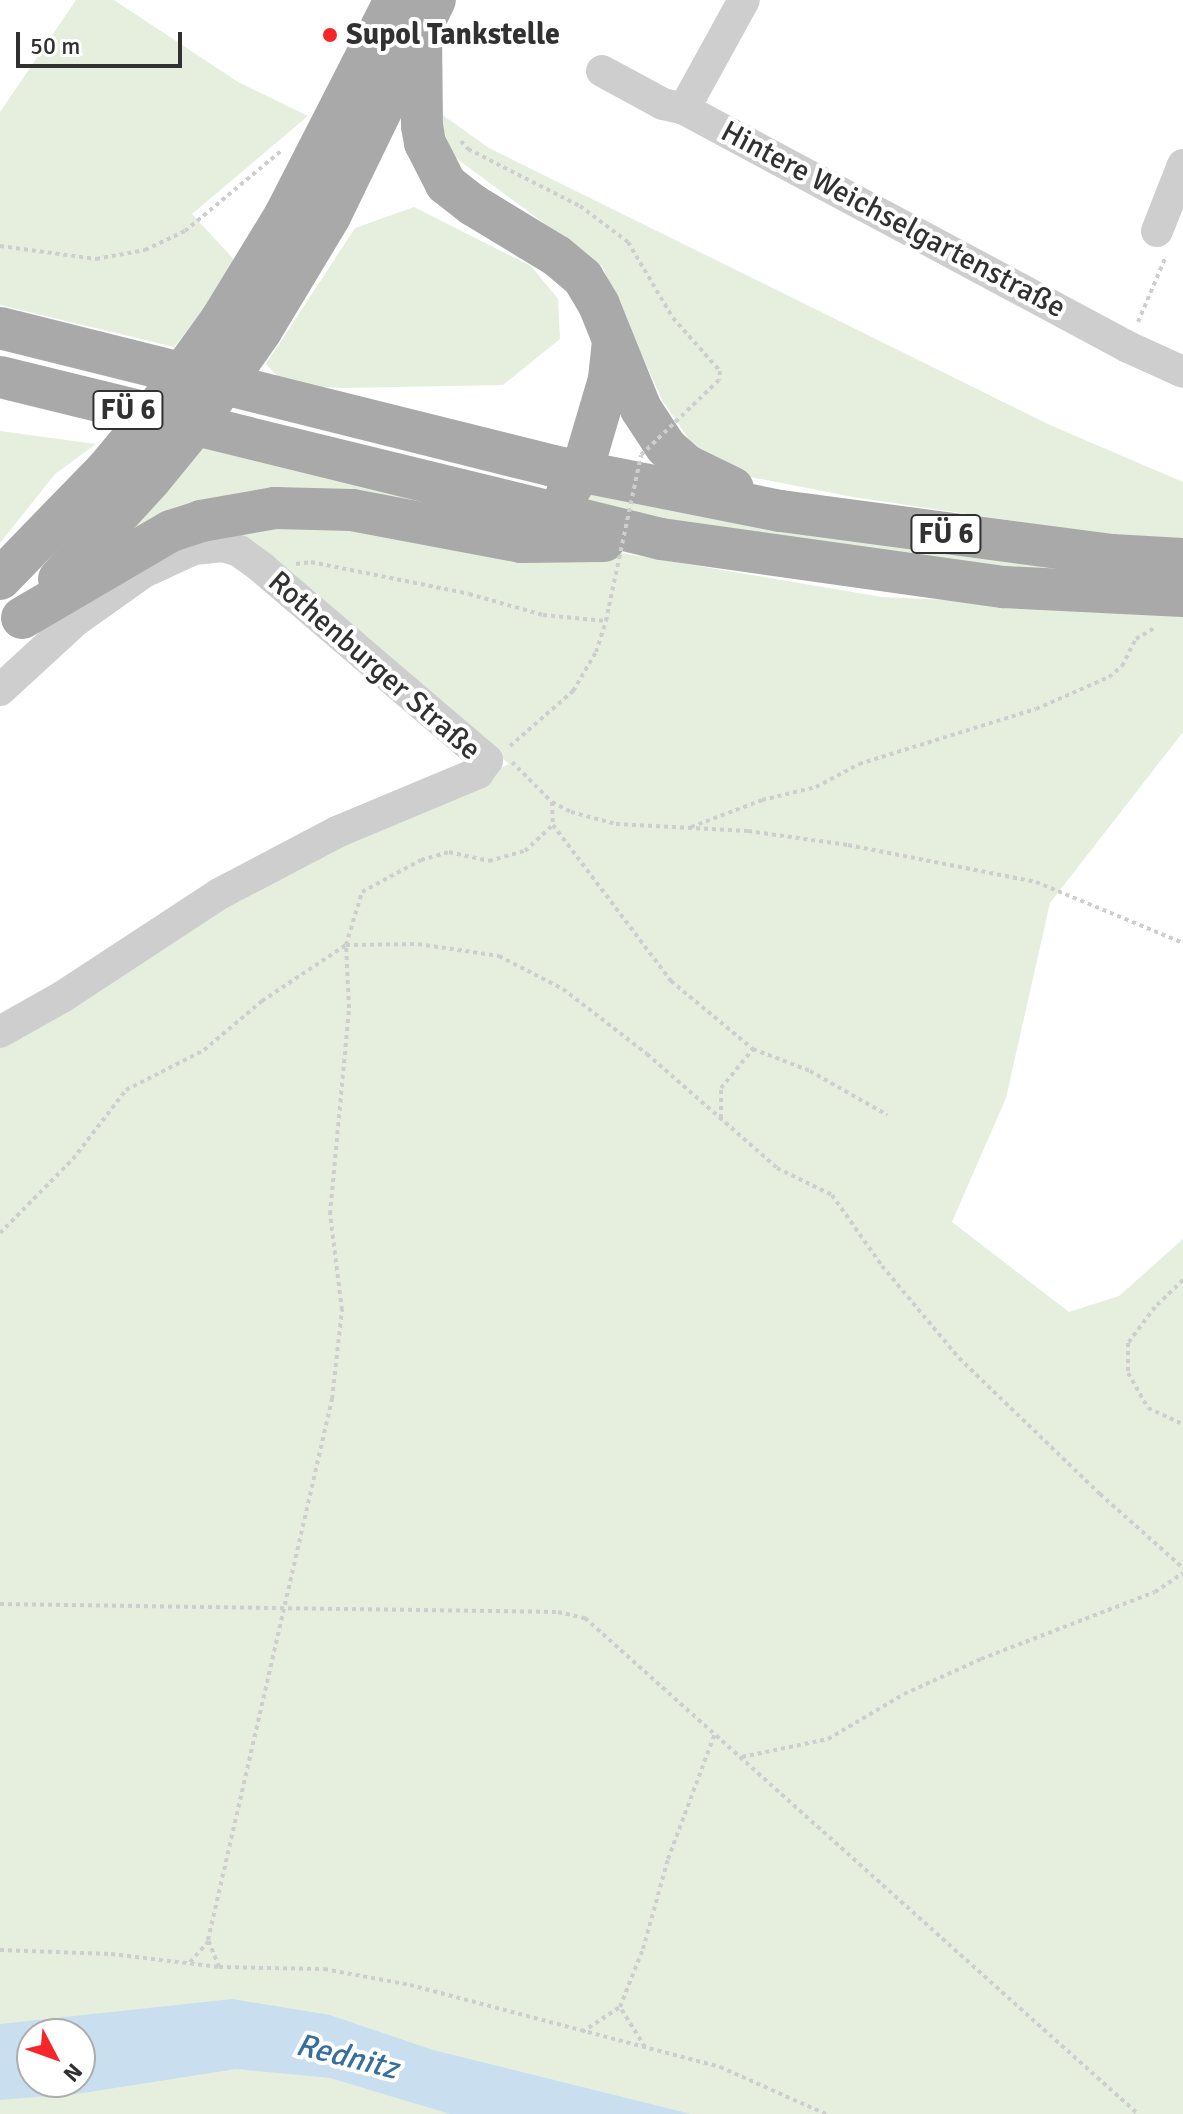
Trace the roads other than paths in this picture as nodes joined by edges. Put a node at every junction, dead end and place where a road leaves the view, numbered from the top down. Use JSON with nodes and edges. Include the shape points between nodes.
{"nodes":[{"id":1,"x":395,"y":0,"type":"edge"},
{"id":2,"x":744,"y":0,"type":"edge"},
{"id":3,"x":428,"y":16,"type":"edge"},
{"id":4,"x":602,"y":71,"type":"dead end"},
{"id":5,"x":684,"y":109,"type":"junction"},
{"id":6,"x":1183,"y":165,"type":"edge"},
{"id":7,"x":1157,"y":231,"type":"road end"},
{"id":8,"x":0,"y":328,"type":"edge"},
{"id":9,"x":613,"y":343,"type":"junction"},
{"id":10,"x":1183,"y":372,"type":"edge"},
{"id":11,"x":0,"y":377,"type":"edge"},
{"id":12,"x":582,"y":471,"type":"junction"},
{"id":13,"x":781,"y":511,"type":"junction"},
{"id":14,"x":552,"y":513,"type":"junction"},
{"id":15,"x":661,"y":539,"type":"junction"},
{"id":16,"x":1183,"y":559,"type":"edge"},
{"id":17,"x":0,"y":579,"type":"edge"},
{"id":18,"x":1183,"y":596,"type":"edge"},
{"id":19,"x":11,"y":627,"type":"edge"},
{"id":20,"x":0,"y":690,"type":"edge"},
{"id":21,"x":0,"y":1032,"type":"edge"}],
"edges":[{"from":1,"to":17,"type":"main road","bridge":true,"via":[[285,215],[221,320],[107,469]]},
{"from":2,"to":5,"type":"street"},
{"from":3,"to":9,"type":"main road","via":[[423,134],[446,184],[570,265],[594,294]]},
{"from":3,"to":19,"type":"main road","bridge":true,"via":[[330,216],[261,331],[150,480]]},
{"from":4,"to":5,"type":"street","name":"Hintere Weichselgartenstraße","via":[[663,104]]},
{"from":5,"to":10,"type":"street","name":"Hintere Weichselgartenstraße"},
{"from":6,"to":7,"type":"street"},
{"from":8,"to":12,"type":"main road","number":"FÜ 6"},
{"from":9,"to":12,"type":"main road","via":[[609,379]]},
{"from":9,"to":13,"type":"main road","via":[[641,409],[666,447],[686,465]]},
{"from":11,"to":14,"type":"main road","number":"FÜ 6"},
{"from":12,"to":13,"type":"main road","number":"FÜ 6"},
{"from":12,"to":14,"type":"main road"},
{"from":13,"to":16,"type":"main road","number":"FÜ 6","via":[[1112,555]]},
{"from":14,"to":15,"type":"main road","number":"FÜ 6"},
{"from":15,"to":18,"type":"main road","number":"FÜ 6","via":[[1004,587]]},
{"from":15,"to":19,"type":"main road","via":[[521,542],[352,510],[275,508],[171,531]]},
{"from":20,"to":21,"type":"street","name":"Rothenburger Straße","via":[[113,593],[177,556],[223,546],[262,568],[494,756],[478,773],[337,832],[219,894]]}]}
